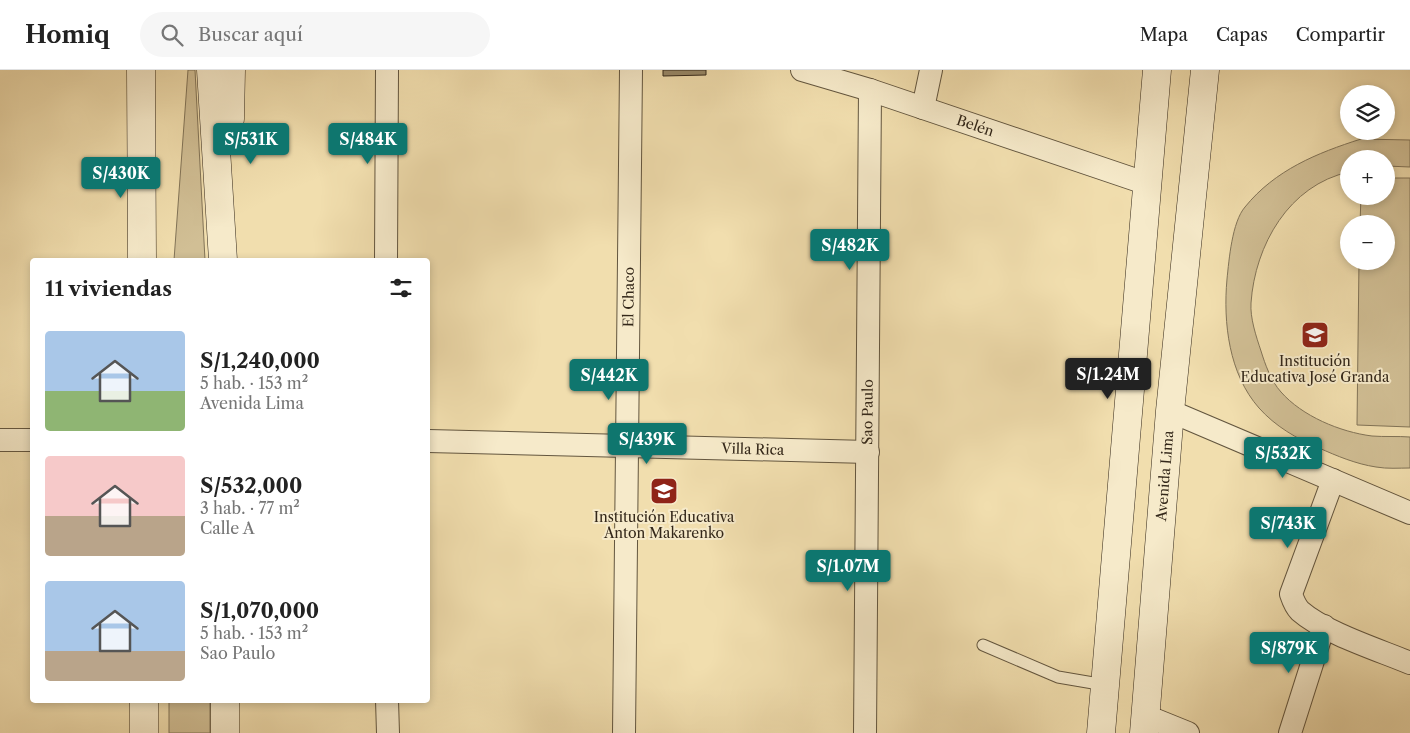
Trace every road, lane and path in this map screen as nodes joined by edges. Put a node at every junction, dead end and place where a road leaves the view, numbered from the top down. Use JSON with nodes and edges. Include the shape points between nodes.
{"nodes":[{"id":1,"x":141,"y":70,"type":"edge"},
{"id":2,"x":211,"y":70,"type":"edge"},
{"id":3,"x":231,"y":70,"type":"edge"},
{"id":4,"x":387,"y":70,"type":"edge"},
{"id":5,"x":631,"y":70,"type":"edge"},
{"id":6,"x":802,"y":70,"type":"edge"},
{"id":7,"x":931,"y":70,"type":"edge"},
{"id":8,"x":1157,"y":70,"type":"edge"},
{"id":9,"x":1205,"y":70,"type":"edge"},
{"id":10,"x":870,"y":90,"type":"junction"},
{"id":11,"x":923,"y":108,"type":"junction"},
{"id":12,"x":1148,"y":184,"type":"junction"},
{"id":13,"x":142,"y":258,"type":"edge"},
{"id":14,"x":223,"y":258,"type":"edge"},
{"id":15,"x":229,"y":258,"type":"edge"},
{"id":16,"x":386,"y":258,"type":"edge"},
{"id":17,"x":1170,"y":411,"type":"junction"},
{"id":18,"x":0,"y":440,"type":"edge"},
{"id":19,"x":30,"y":440,"type":"edge"},
{"id":20,"x":430,"y":441,"type":"edge"},
{"id":21,"x":628,"y":446,"type":"junction"},
{"id":22,"x":868,"y":452,"type":"junction"},
{"id":23,"x":1333,"y":480,"type":"junction"},
{"id":24,"x":1410,"y":513,"type":"edge"},
{"id":25,"x":1324,"y":626,"type":"junction"},
{"id":26,"x":983,"y":645,"type":"dead end"},
{"id":27,"x":1410,"y":663,"type":"edge"},
{"id":28,"x":1105,"y":685,"type":"junction"},
{"id":29,"x":144,"y":703,"type":"edge"},
{"id":30,"x":225,"y":703,"type":"edge"},
{"id":31,"x":388,"y":703,"type":"edge"},
{"id":32,"x":1145,"y":724,"type":"edge"},
{"id":33,"x":144,"y":733,"type":"edge"},
{"id":34,"x":225,"y":733,"type":"edge"},
{"id":35,"x":388,"y":733,"type":"edge"},
{"id":36,"x":624,"y":733,"type":"edge"},
{"id":37,"x":866,"y":733,"type":"edge"},
{"id":38,"x":1101,"y":733,"type":"edge"},
{"id":39,"x":1188,"y":733,"type":"edge"},
{"id":40,"x":1290,"y":733,"type":"edge"}],
"edges":[{"from":1,"to":13,"type":"main road"},
{"from":2,"to":14,"type":"main road"},
{"from":3,"to":15,"type":"main road"},
{"from":4,"to":16,"type":"street"},
{"from":5,"to":21,"type":"street","name":"El Chaco"},
{"from":6,"to":10,"type":"street","name":"Belén"},
{"from":7,"to":11,"type":"street"},
{"from":8,"to":12,"type":"main road"},
{"from":9,"to":17,"type":"main road","name":"Avenida Lima"},
{"from":10,"to":11,"type":"street","name":"Belén"},
{"from":10,"to":22,"type":"street","name":"Sao Paulo"},
{"from":11,"to":12,"type":"street","name":"Belén"},
{"from":12,"to":28,"type":"main road"},
{"from":17,"to":23,"type":"street"},
{"from":17,"to":32,"type":"main road","name":"Avenida Lima"},
{"from":18,"to":19,"type":"street"},
{"from":20,"to":21,"type":"street","name":"Villa Rica"},
{"from":21,"to":22,"type":"street","name":"Villa Rica"},
{"from":21,"to":36,"type":"street","name":"El Chaco"},
{"from":22,"to":37,"type":"street","name":"Sao Paulo"},
{"from":23,"to":24,"type":"street"},
{"from":23,"to":25,"type":"street","via":[[1291,594],[1300,611]]},
{"from":25,"to":27,"type":"street"},
{"from":25,"to":40,"type":"street"},
{"from":26,"to":28,"type":"lane","via":[[1058,676]]},
{"from":28,"to":38,"type":"main road"},
{"from":29,"to":33,"type":"main road"},
{"from":30,"to":34,"type":"main road"},
{"from":31,"to":35,"type":"street"},
{"from":32,"to":39,"type":"street"}]}
